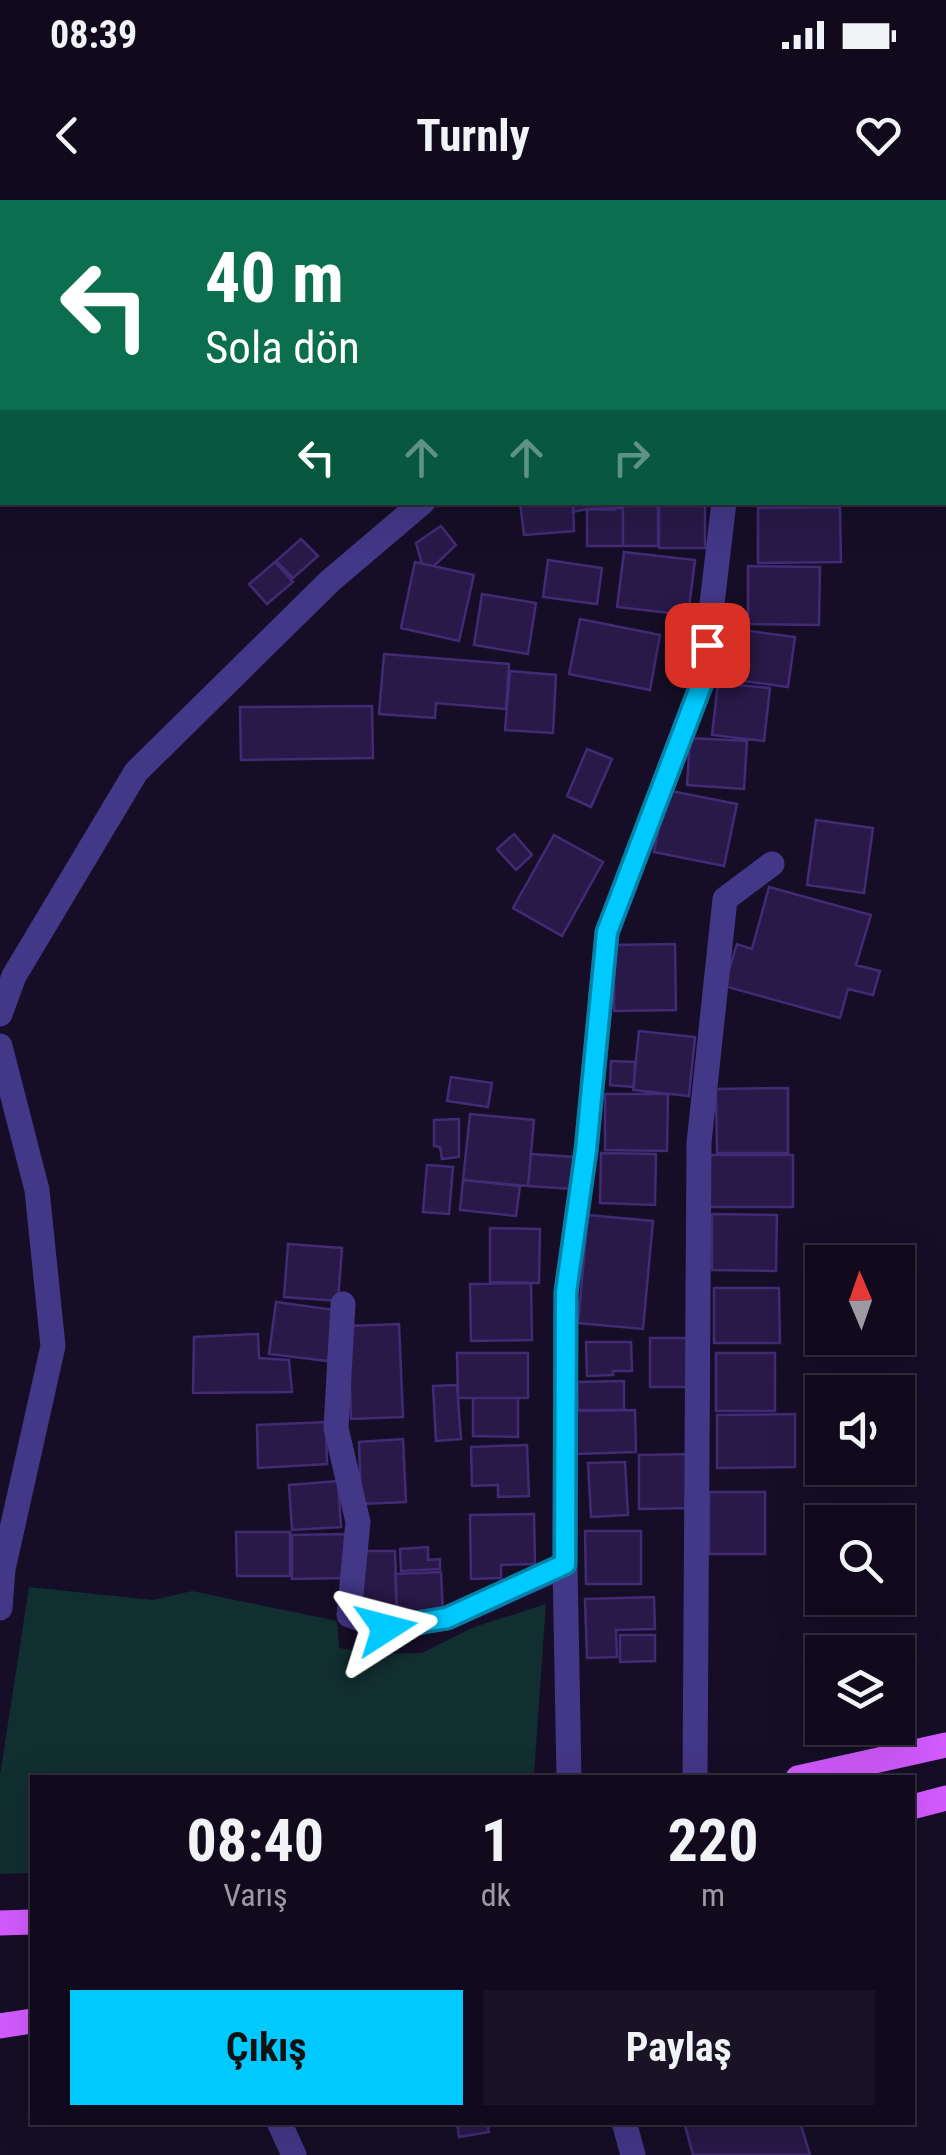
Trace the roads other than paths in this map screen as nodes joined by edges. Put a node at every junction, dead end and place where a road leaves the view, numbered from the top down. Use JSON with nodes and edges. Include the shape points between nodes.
{"nodes":[{"id":1,"x":419,"y":505,"type":"edge"},
{"id":2,"x":724,"y":505,"type":"edge"},
{"id":3,"x":772,"y":864,"type":"dead end"},
{"id":4,"x":0,"y":1014,"type":"edge"},
{"id":5,"x":0,"y":1046,"type":"edge"},
{"id":6,"x":343,"y":1304,"type":"dead end"},
{"id":7,"x":565,"y":1564,"type":"junction"},
{"id":8,"x":0,"y":1608,"type":"edge"},
{"id":9,"x":946,"y":1746,"type":"edge"},
{"id":10,"x":569,"y":1775,"type":"edge"},
{"id":11,"x":695,"y":1775,"type":"edge"},
{"id":12,"x":812,"y":1775,"type":"edge"},
{"id":13,"x":946,"y":1798,"type":"edge"},
{"id":14,"x":915,"y":1806,"type":"edge"},
{"id":15,"x":30,"y":1922,"type":"edge"},
{"id":16,"x":0,"y":1923,"type":"edge"},
{"id":17,"x":30,"y":2021,"type":"edge"},
{"id":18,"x":0,"y":2026,"type":"edge"},
{"id":19,"x":280,"y":2125,"type":"edge"},
{"id":20,"x":625,"y":2125,"type":"edge"},
{"id":21,"x":294,"y":2155,"type":"edge"},
{"id":22,"x":633,"y":2155,"type":"edge"}],
"edges":[{"from":1,"to":4,"type":"street","via":[[330,581],[136,772],[14,976]]},
{"from":2,"to":7,"type":"street","via":[[703,680],[607,932],[566,1292]]},
{"from":3,"to":11,"type":"street","via":[[726,898],[699,1142]]},
{"from":5,"to":8,"type":"street","via":[[37,1190],[53,1346]]},
{"from":6,"to":7,"type":"street","via":[[336,1428],[358,1522],[348,1615],[386,1628],[447,1618]]},
{"from":7,"to":10,"type":"street"},
{"from":9,"to":12,"type":"main road"},
{"from":13,"to":14,"type":"main road"},
{"from":15,"to":16,"type":"main road"},
{"from":17,"to":18,"type":"main road"},
{"from":19,"to":21,"type":"street"},
{"from":20,"to":22,"type":"street"}]}
